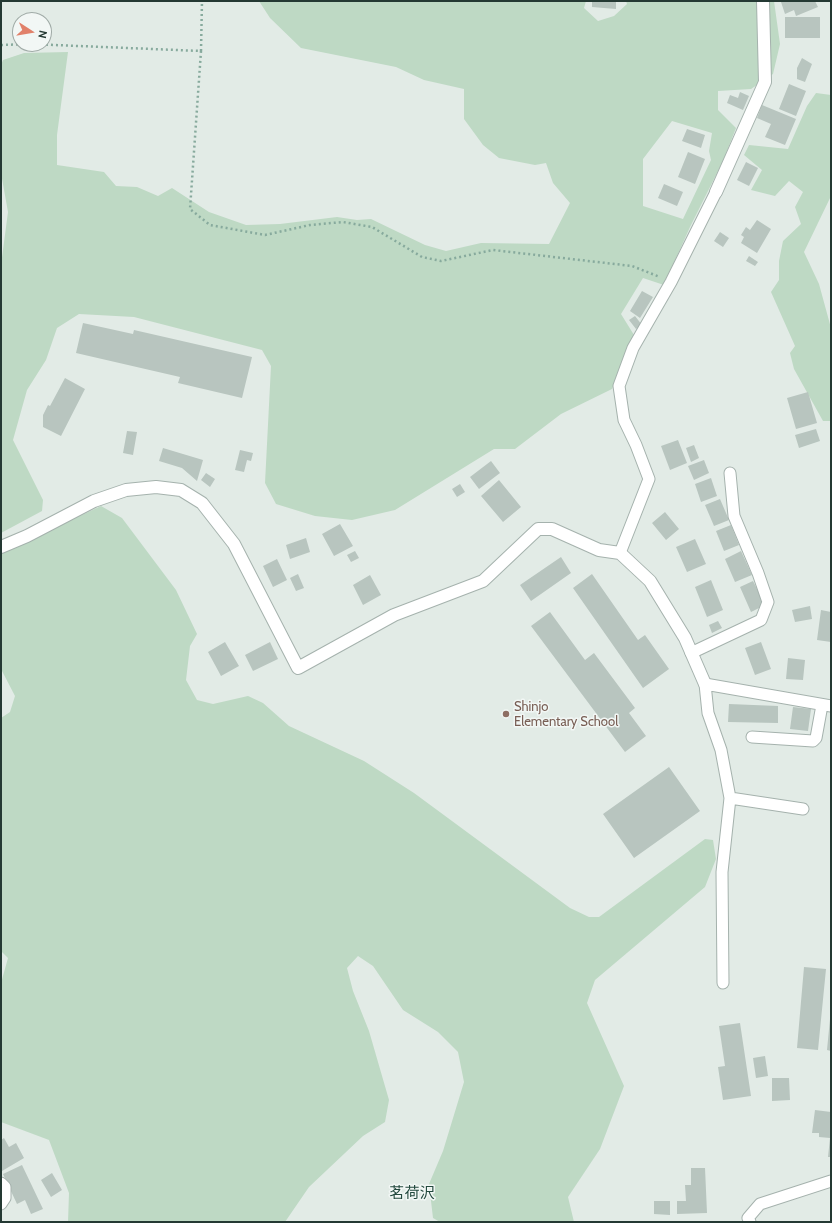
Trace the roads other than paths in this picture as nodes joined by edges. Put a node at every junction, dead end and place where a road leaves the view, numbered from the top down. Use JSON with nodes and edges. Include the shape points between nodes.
{"nodes":[{"id":1,"x":763,"y":1,"type":"edge"},
{"id":2,"x":716,"y":192,"type":"joint"},
{"id":3,"x":730,"y":473,"type":"dead end"},
{"id":4,"x":1,"y":547,"type":"edge"},
{"id":5,"x":620,"y":553,"type":"junction"},
{"id":6,"x":691,"y":653,"type":"junction"},
{"id":7,"x":706,"y":684,"type":"junction"},
{"id":8,"x":826,"y":706,"type":"edge"},
{"id":9,"x":752,"y":737,"type":"dead end"},
{"id":10,"x":730,"y":798,"type":"junction"},
{"id":11,"x":803,"y":809,"type":"dead end"},
{"id":12,"x":723,"y":983,"type":"dead end"},
{"id":13,"x":831,"y":1181,"type":"edge"},
{"id":14,"x":1,"y":1183,"type":"edge"},
{"id":15,"x":1,"y":1204,"type":"edge"},
{"id":16,"x":750,"y":1222,"type":"edge"}],
"edges":[{"from":1,"to":2,"type":"street","via":[[765,82]]},
{"from":2,"to":5,"type":"street","via":[[671,282],[633,348],[619,386],[624,420],[649,479]]},
{"from":3,"to":6,"type":"street","via":[[734,516],[768,602],[760,620]]},
{"from":4,"to":5,"type":"street","via":[[94,501],[126,490],[156,487],[181,490],[202,503],[234,544],[298,668],[394,615],[483,581],[538,529],[552,529],[599,550]]},
{"from":5,"to":6,"type":"street","via":[[650,581],[685,638]]},
{"from":6,"to":7,"type":"street"},
{"from":7,"to":8,"type":"street"},
{"from":7,"to":10,"type":"street","via":[[708,713],[721,750]]},
{"from":8,"to":9,"type":"street","via":[[813,741]]},
{"from":10,"to":11,"type":"street"},
{"from":10,"to":12,"type":"street","via":[[722,872]]},
{"from":13,"to":16,"type":"street","via":[[760,1204],[748,1218]]},
{"from":14,"to":15,"type":"street","via":[[5,1187],[6,1198]]}]}
